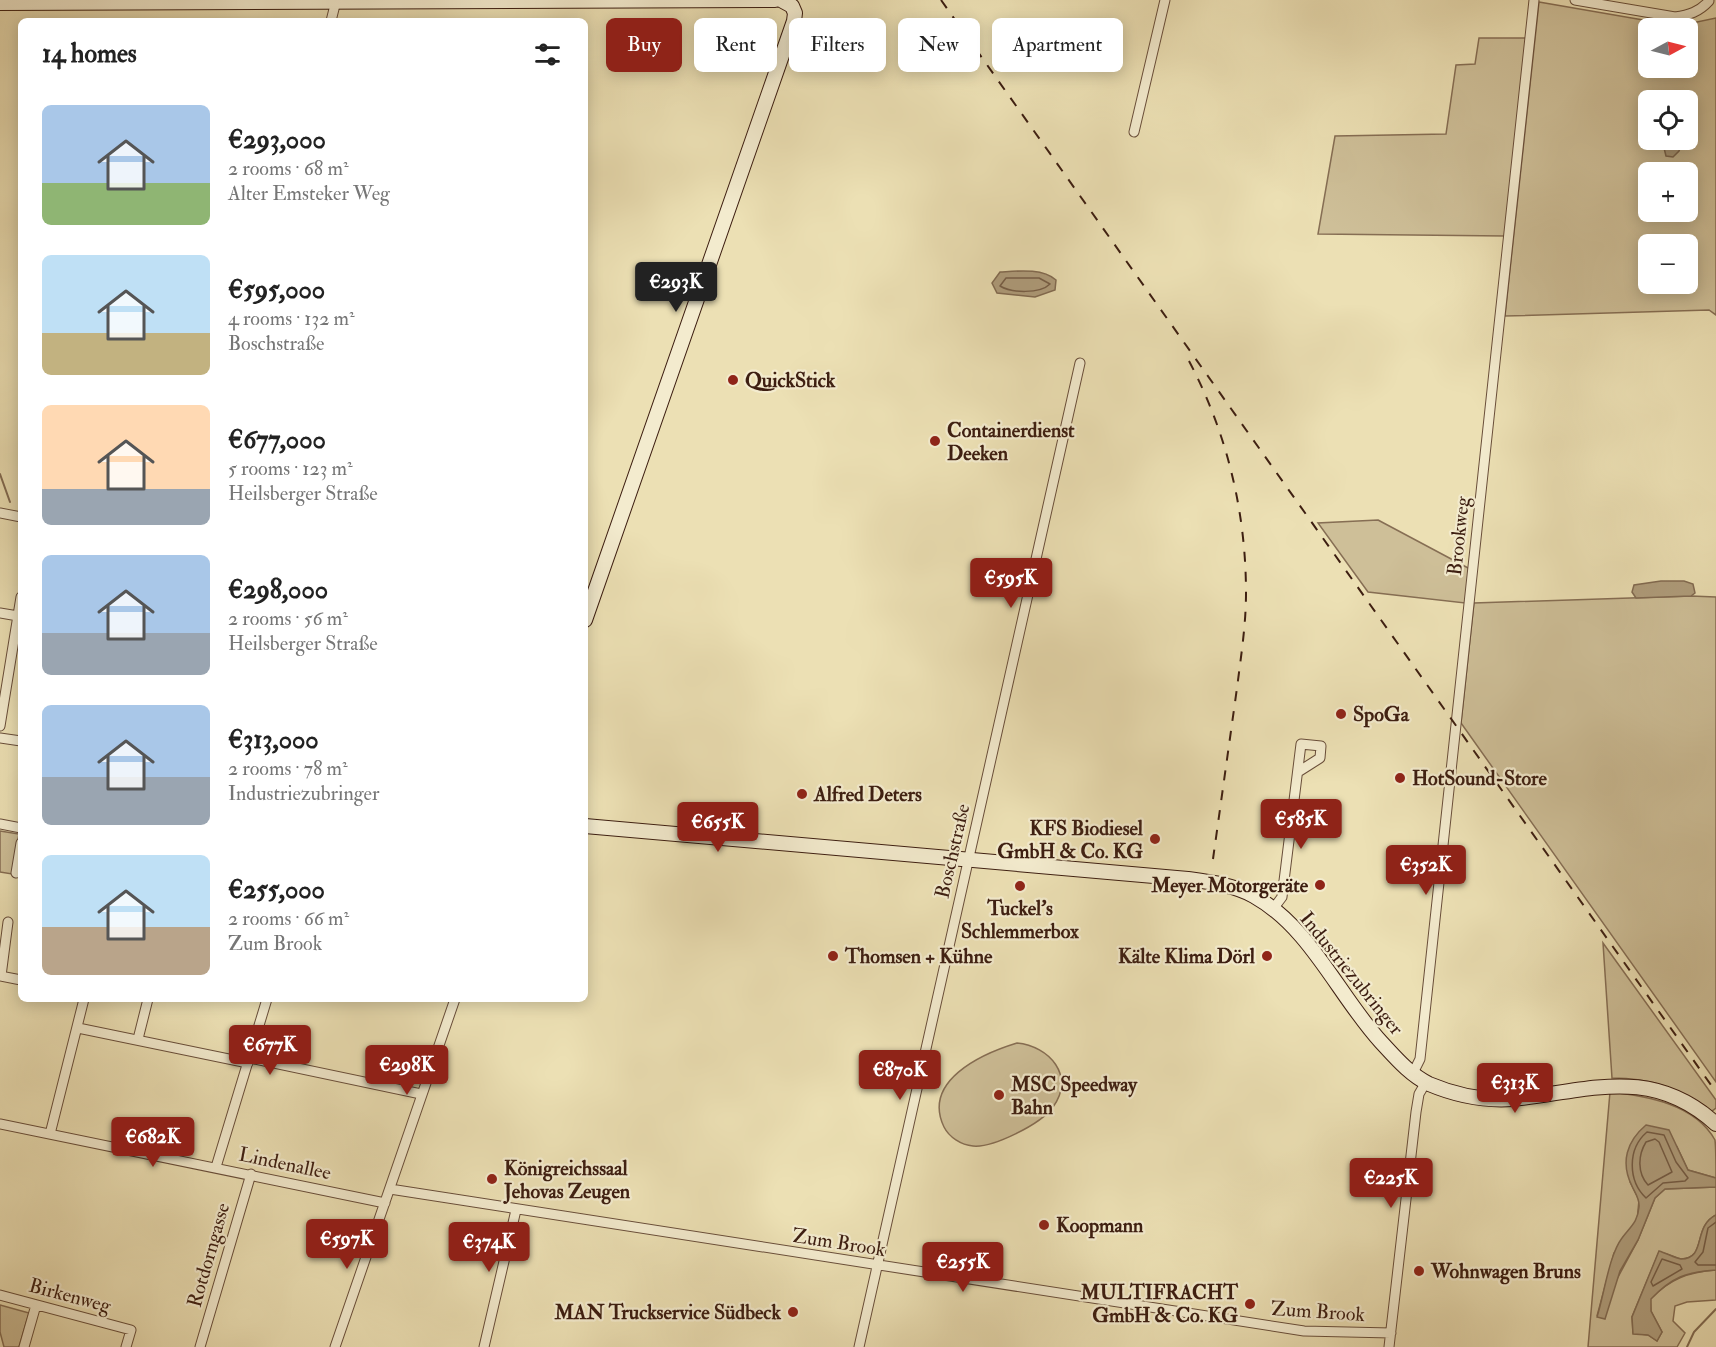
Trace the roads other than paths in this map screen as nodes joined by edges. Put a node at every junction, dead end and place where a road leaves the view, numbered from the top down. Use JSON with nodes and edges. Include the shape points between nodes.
{"nodes":[{"id":1,"x":775,"y":0,"type":"edge"},
{"id":2,"x":1165,"y":0,"type":"edge"},
{"id":3,"x":1534,"y":0,"type":"edge"},
{"id":4,"x":1575,"y":0,"type":"edge"},
{"id":5,"x":1708,"y":0,"type":"edge"},
{"id":6,"x":223,"y":1,"type":"edge"},
{"id":7,"x":336,"y":1,"type":"edge"},
{"id":8,"x":791,"y":2,"type":"edge"},
{"id":9,"x":0,"y":3,"type":"edge"},
{"id":10,"x":1716,"y":5,"type":"edge"},
{"id":11,"x":332,"y":18,"type":"edge"},
{"id":12,"x":1134,"y":132,"type":"dead end"},
{"id":13,"x":1080,"y":363,"type":"dead end"},
{"id":14,"x":0,"y":513,"type":"edge"},
{"id":15,"x":18,"y":516,"type":"edge"},
{"id":16,"x":588,"y":611,"type":"edge"},
{"id":17,"x":0,"y":613,"type":"edge"},
{"id":18,"x":18,"y":616,"type":"joint"},
{"id":19,"x":10,"y":663,"type":"junction"},
{"id":20,"x":18,"y":664,"type":"edge"},
{"id":21,"x":2,"y":698,"type":"edge"},
{"id":22,"x":0,"y":726,"type":"edge"},
{"id":23,"x":0,"y":738,"type":"edge"},
{"id":24,"x":18,"y":741,"type":"edge"},
{"id":25,"x":1298,"y":772,"type":"dead end"},
{"id":26,"x":0,"y":824,"type":"edge"},
{"id":27,"x":588,"y":826,"type":"edge"},
{"id":28,"x":18,"y":827,"type":"edge"},
{"id":29,"x":968,"y":860,"type":"junction"},
{"id":30,"x":18,"y":861,"type":"edge"},
{"id":31,"x":16,"y":873,"type":"dead end"},
{"id":32,"x":1273,"y":909,"type":"junction"},
{"id":33,"x":8,"y":922,"type":"dead end"},
{"id":34,"x":0,"y":976,"type":"edge"},
{"id":35,"x":18,"y":979,"type":"edge"},
{"id":36,"x":83,"y":1002,"type":"edge"},
{"id":37,"x":147,"y":1002,"type":"edge"},
{"id":38,"x":266,"y":1002,"type":"edge"},
{"id":39,"x":454,"y":1002,"type":"edge"},
{"id":40,"x":78,"y":1028,"type":"junction"},
{"id":41,"x":138,"y":1039,"type":"junction"},
{"id":42,"x":249,"y":1060,"type":"junction"},
{"id":43,"x":1413,"y":1073,"type":"junction"},
{"id":44,"x":1426,"y":1082,"type":"junction"},
{"id":45,"x":422,"y":1094,"type":"junction"},
{"id":46,"x":0,"y":1124,"type":"edge"},
{"id":47,"x":1716,"y":1124,"type":"edge"},
{"id":48,"x":50,"y":1134,"type":"junction"},
{"id":49,"x":216,"y":1167,"type":"junction"},
{"id":50,"x":251,"y":1174,"type":"junction"},
{"id":51,"x":390,"y":1189,"type":"junction"},
{"id":52,"x":385,"y":1203,"type":"junction"},
{"id":53,"x":516,"y":1210,"type":"junction"},
{"id":54,"x":877,"y":1266,"type":"junction"},
{"id":55,"x":0,"y":1295,"type":"edge"},
{"id":56,"x":36,"y":1305,"type":"junction"},
{"id":57,"x":1391,"y":1333,"type":"junction"},
{"id":58,"x":485,"y":1345,"type":"edge"},
{"id":59,"x":24,"y":1347,"type":"edge"},
{"id":60,"x":126,"y":1347,"type":"edge"},
{"id":61,"x":200,"y":1347,"type":"edge"},
{"id":62,"x":335,"y":1347,"type":"edge"},
{"id":63,"x":859,"y":1347,"type":"edge"},
{"id":64,"x":1389,"y":1347,"type":"edge"}],
"edges":[{"from":1,"to":7,"type":"street"},
{"from":2,"to":12,"type":"street"},
{"from":3,"to":43,"type":"street","name":"Brookweg","via":[[1438,907],[1420,1059]]},
{"from":4,"to":5,"type":"street","via":[[1675,17],[1702,9]]},
{"from":5,"to":10,"type":"street"},
{"from":6,"to":7,"type":"street"},
{"from":6,"to":9,"type":"street"},
{"from":7,"to":11,"type":"street"},
{"from":8,"to":16,"type":"street","via":[[794,21]]},
{"from":13,"to":29,"type":"street","name":"Boschstraße"},
{"from":14,"to":15,"type":"street"},
{"from":17,"to":18,"type":"street"},
{"from":18,"to":19,"type":"street"},
{"from":19,"to":20,"type":"street"},
{"from":19,"to":21,"type":"street"},
{"from":21,"to":22,"type":"street"},
{"from":23,"to":24,"type":"street"},
{"from":25,"to":32,"type":"street","via":[[1282,897]]},
{"from":26,"to":28,"type":"street"},
{"from":27,"to":29,"type":"street","name":"Industriezubringer"},
{"from":29,"to":32,"type":"street","name":"Industriezubringer","via":[[1222,884],[1252,895]]},
{"from":29,"to":54,"type":"street","name":"Boschstraße"},
{"from":30,"to":31,"type":"street"},
{"from":32,"to":43,"type":"street","name":"Industriezubringer","via":[[1302,937],[1378,1039]]},
{"from":33,"to":34,"type":"street"},
{"from":34,"to":35,"type":"street"},
{"from":36,"to":40,"type":"street"},
{"from":37,"to":41,"type":"street"},
{"from":38,"to":42,"type":"street"},
{"from":39,"to":45,"type":"street"},
{"from":40,"to":41,"type":"street"},
{"from":40,"to":48,"type":"street"},
{"from":41,"to":42,"type":"street"},
{"from":42,"to":45,"type":"street"},
{"from":42,"to":49,"type":"street"},
{"from":43,"to":44,"type":"street","name":"Industriezubringer"},
{"from":44,"to":47,"type":"street","name":"Industriezubringer","via":[[1488,1099],[1601,1085],[1638,1086],[1682,1100]]},
{"from":44,"to":57,"type":"street","via":[[1416,1112]]},
{"from":45,"to":51,"type":"street"},
{"from":46,"to":48,"type":"street","name":"Lindenallee"},
{"from":48,"to":49,"type":"street","name":"Lindenallee"},
{"from":49,"to":50,"type":"street","name":"Lindenallee"},
{"from":50,"to":52,"type":"street","name":"Lindenallee"},
{"from":50,"to":61,"type":"street","name":"Rotdorngasse"},
{"from":51,"to":52,"type":"street"},
{"from":51,"to":53,"type":"street","name":"Zum Brook"},
{"from":52,"to":62,"type":"street"},
{"from":53,"to":54,"type":"street","name":"Zum Brook"},
{"from":53,"to":58,"type":"street"},
{"from":54,"to":57,"type":"street","name":"Zum Brook","via":[[1304,1331]]},
{"from":54,"to":63,"type":"street","name":"Boschstraße"},
{"from":55,"to":56,"type":"street","name":"Birkenweg"},
{"from":56,"to":59,"type":"street"},
{"from":56,"to":60,"type":"street","name":"Birkenweg","via":[[131,1330]]},
{"from":57,"to":64,"type":"street"}]}
